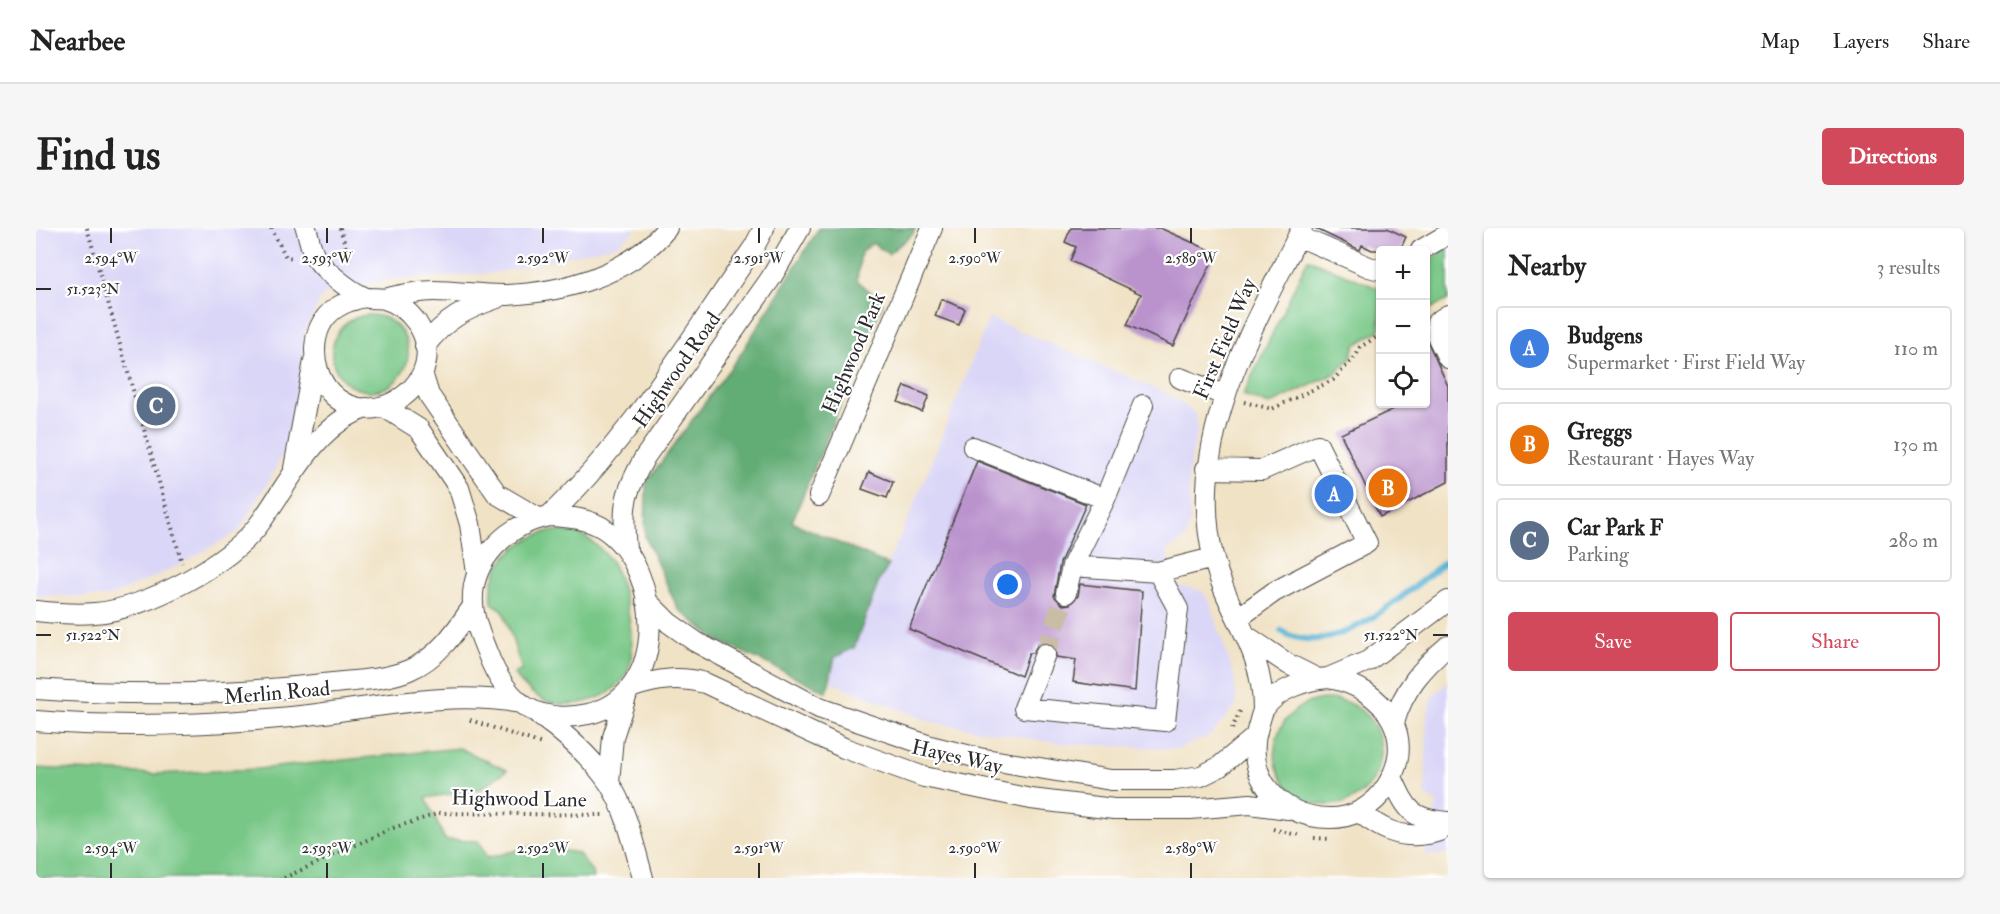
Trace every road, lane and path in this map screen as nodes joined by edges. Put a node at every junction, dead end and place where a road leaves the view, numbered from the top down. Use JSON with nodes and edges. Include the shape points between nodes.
{"nodes":[{"id":1,"x":87,"y":228,"type":"edge"},
{"id":2,"x":306,"y":228,"type":"edge"},
{"id":3,"x":340,"y":228,"type":"edge"},
{"id":4,"x":667,"y":228,"type":"edge"},
{"id":5,"x":764,"y":228,"type":"edge"},
{"id":6,"x":800,"y":228,"type":"edge"},
{"id":7,"x":932,"y":228,"type":"edge"},
{"id":8,"x":1300,"y":232,"type":"edge"},
{"id":9,"x":1448,"y":234,"type":"edge"},
{"id":10,"x":1428,"y":246,"type":"edge"},
{"id":11,"x":347,"y":252,"type":"dead end"},
{"id":12,"x":1376,"y":269,"type":"edge"},
{"id":13,"x":506,"y":295,"type":"junction"},
{"id":14,"x":363,"y":297,"type":"junction"},
{"id":15,"x":384,"y":299,"type":"junction"},
{"id":16,"x":1448,"y":315,"type":"edge"},
{"id":17,"x":1376,"y":337,"type":"edge"},
{"id":18,"x":425,"y":346,"type":"junction"},
{"id":19,"x":1448,"y":357,"type":"edge"},
{"id":20,"x":314,"y":361,"type":"junction"},
{"id":21,"x":423,"y":376,"type":"junction"},
{"id":22,"x":1180,"y":378,"type":"dead end"},
{"id":23,"x":1224,"y":395,"type":"junction"},
{"id":24,"x":1143,"y":405,"type":"dead end"},
{"id":25,"x":375,"y":408,"type":"junction"},
{"id":26,"x":973,"y":447,"type":"dead end"},
{"id":27,"x":1206,"y":469,"type":"junction"},
{"id":28,"x":292,"y":476,"type":"junction"},
{"id":29,"x":819,"y":496,"type":"dead end"},
{"id":30,"x":1105,"y":499,"type":"junction"},
{"id":31,"x":543,"y":517,"type":"junction"},
{"id":32,"x":626,"y":549,"type":"junction"},
{"id":33,"x":1213,"y":558,"type":"junction"},
{"id":34,"x":1072,"y":566,"type":"junction"},
{"id":35,"x":1158,"y":572,"type":"junction"},
{"id":36,"x":477,"y":573,"type":"junction"},
{"id":37,"x":187,"y":580,"type":"junction"},
{"id":38,"x":1066,"y":593,"type":"tunnel mouth"},
{"id":39,"x":646,"y":600,"type":"junction"},
{"id":40,"x":1448,"y":601,"type":"edge"},
{"id":41,"x":473,"y":606,"type":"junction"},
{"id":42,"x":36,"y":611,"type":"edge"},
{"id":43,"x":1238,"y":618,"type":"junction"},
{"id":44,"x":1248,"y":637,"type":"junction"},
{"id":45,"x":1448,"y":646,"type":"edge"},
{"id":46,"x":1045,"y":654,"type":"tunnel mouth"},
{"id":47,"x":1323,"y":679,"type":"junction"},
{"id":48,"x":36,"y":689,"type":"edge"},
{"id":49,"x":630,"y":691,"type":"junction"},
{"id":50,"x":528,"y":707,"type":"junction"},
{"id":51,"x":1263,"y":709,"type":"junction"},
{"id":52,"x":36,"y":721,"type":"edge"},
{"id":53,"x":1394,"y":723,"type":"junction"},
{"id":54,"x":1255,"y":737,"type":"junction"},
{"id":55,"x":1392,"y":777,"type":"junction"},
{"id":56,"x":609,"y":783,"type":"junction"},
{"id":57,"x":1288,"y":809,"type":"junction"},
{"id":58,"x":1359,"y":812,"type":"junction"},
{"id":59,"x":623,"y":815,"type":"junction"},
{"id":60,"x":1448,"y":823,"type":"edge"},
{"id":61,"x":284,"y":878,"type":"edge"},
{"id":62,"x":643,"y":878,"type":"edge"}],
"edges":[{"from":1,"to":37,"type":"path"},
{"from":2,"to":14,"type":"street","via":[[315,256],[329,272]]},
{"from":3,"to":11,"type":"path"},
{"from":4,"to":13,"type":"street","via":[[625,264],[588,281]]},
{"from":5,"to":31,"type":"street","name":"Highwood Road","via":[[615,444],[585,481]]},
{"from":6,"to":32,"type":"street","name":"Highwood Road","via":[[771,278],[629,485],[624,501]]},
{"from":7,"to":29,"type":"street","name":"Highwood Park"},
{"from":8,"to":12,"type":"street","name":"First Field Way"},
{"from":8,"to":23,"type":"street","name":"First Field Way"},
{"from":9,"to":10,"type":"street"},
{"from":13,"to":15,"type":"street","via":[[433,291]]},
{"from":13,"to":18,"type":"street","via":[[463,310]]},
{"from":14,"to":15,"type":"street"},
{"from":14,"to":20,"type":"street","via":[[340,305],[325,319],[315,343]]},
{"from":15,"to":18,"type":"street","via":[[402,307],[417,323]]},
{"from":16,"to":19,"type":"street","via":[[1437,322],[1438,338]]},
{"from":17,"to":23,"type":"path","via":[[1360,347],[1333,380],[1272,409]]},
{"from":18,"to":21,"type":"street"},
{"from":20,"to":25,"type":"street","via":[[324,386],[334,396],[347,404]]},
{"from":20,"to":28,"type":"street"},
{"from":21,"to":25,"type":"street","via":[[403,397]]},
{"from":21,"to":31,"type":"street","via":[[429,395],[497,494]]},
{"from":22,"to":23,"type":"street"},
{"from":23,"to":27,"type":"street","name":"First Field Way"},
{"from":24,"to":30,"type":"street"},
{"from":25,"to":28,"type":"street","via":[[349,414],[337,423]]},
{"from":25,"to":36,"type":"street","via":[[419,429],[459,488],[470,524]]},
{"from":26,"to":30,"type":"street"},
{"from":27,"to":33,"type":"street","name":"First Field Way"},
{"from":27,"to":43,"type":"street","via":[[1262,470],[1318,445],[1366,543],[1274,592]]},
{"from":28,"to":37,"type":"street","via":[[259,526],[212,567]]},
{"from":30,"to":34,"type":"street"},
{"from":31,"to":32,"type":"street","via":[[567,516],[596,524]]},
{"from":31,"to":36,"type":"street","via":[[519,527],[493,548]]},
{"from":32,"to":39,"type":"street"},
{"from":33,"to":35,"type":"street"},
{"from":33,"to":43,"type":"street","name":"First Field Way"},
{"from":34,"to":35,"type":"street"},
{"from":34,"to":38,"type":"street"},
{"from":35,"to":46,"type":"street","via":[[1178,609],[1165,721],[1024,708]]},
{"from":36,"to":41,"type":"street"},
{"from":37,"to":42,"type":"street","via":[[142,603],[96,613]]},
{"from":39,"to":49,"type":"street","via":[[648,653]]},
{"from":39,"to":54,"type":"street","name":"Hayes Way","via":[[696,642],[819,708],[930,746],[979,758],[1111,780],[1174,780],[1201,776],[1219,767]]},
{"from":40,"to":47,"type":"street","via":[[1368,661]]},
{"from":41,"to":48,"type":"street","name":"Merlin Road","via":[[442,647],[426,660],[384,677],[283,689],[165,694]]},
{"from":41,"to":50,"type":"street","via":[[492,666]]},
{"from":43,"to":44,"type":"street","name":"First Field Way"},
{"from":44,"to":47,"type":"street","name":"First Field Way","via":[[1288,664]]},
{"from":44,"to":51,"type":"street","name":"First Field Way","via":[[1262,681]]},
{"from":45,"to":53,"type":"street","via":[[1416,677],[1400,701]]},
{"from":47,"to":51,"type":"street","via":[[1304,682],[1282,693]]},
{"from":47,"to":53,"type":"street","via":[[1360,687],[1379,701]]},
{"from":49,"to":50,"type":"street","via":[[590,714],[555,716]]},
{"from":49,"to":56,"type":"street","via":[[613,737]]},
{"from":49,"to":57,"type":"street","name":"Hayes Way","via":[[676,678],[705,683],[844,748],[924,777],[1031,799],[1114,809],[1250,804]]},
{"from":50,"to":52,"type":"street","name":"Merlin Road","via":[[489,697],[459,696],[290,717],[175,725]]},
{"from":50,"to":56,"type":"street","via":[[554,726]]},
{"from":51,"to":54,"type":"street"},
{"from":53,"to":55,"type":"street","via":[[1399,745]]},
{"from":54,"to":57,"type":"street","via":[[1259,776]]},
{"from":55,"to":58,"type":"street","via":[[1371,804]]},
{"from":55,"to":60,"type":"street","via":[[1412,814]]},
{"from":56,"to":59,"type":"street"},
{"from":57,"to":58,"type":"street","via":[[1309,818],[1335,818]]},
{"from":58,"to":60,"type":"street","via":[[1386,831],[1407,836],[1440,831]]},
{"from":59,"to":61,"type":"path","name":"Highwood Lane","via":[[440,813],[393,828]]},
{"from":59,"to":62,"type":"street"}]}
